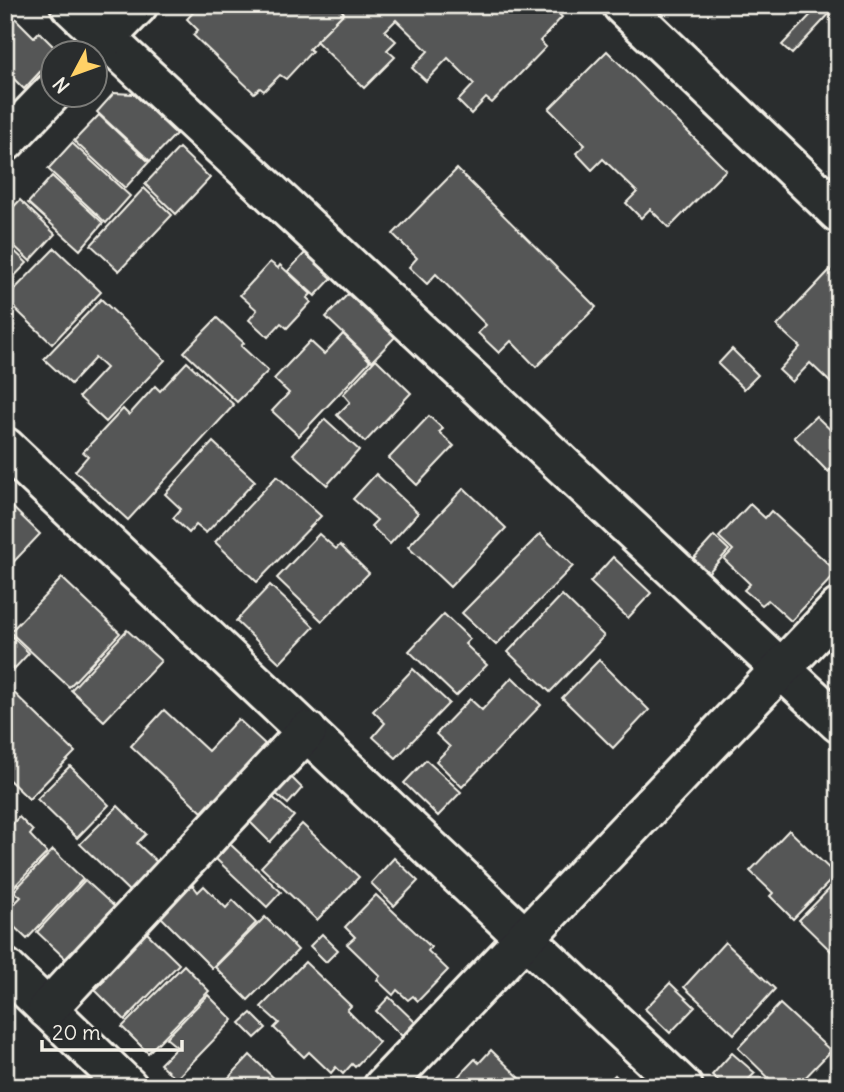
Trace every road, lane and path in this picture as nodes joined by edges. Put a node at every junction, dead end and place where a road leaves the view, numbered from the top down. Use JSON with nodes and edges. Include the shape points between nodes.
{"nodes":[{"id":1,"x":70,"y":5,"type":"edge"},
{"id":2,"x":138,"y":5,"type":"edge"},
{"id":3,"x":622,"y":5,"type":"edge"},
{"id":4,"x":93,"y":38,"type":"edge"},
{"id":5,"x":107,"y":38,"type":"edge"},
{"id":6,"x":108,"y":54,"type":"edge"},
{"id":7,"x":38,"y":108,"type":"edge"},
{"id":8,"x":5,"y":142,"type":"edge"},
{"id":9,"x":839,"y":213,"type":"edge"},
{"id":10,"x":5,"y":447,"type":"edge"},
{"id":11,"x":839,"y":608,"type":"edge"},
{"id":12,"x":782,"y":668,"type":"junction"},
{"id":13,"x":839,"y":723,"type":"edge"},
{"id":14,"x":307,"y":730,"type":"junction"},
{"id":15,"x":527,"y":937,"type":"junction"},
{"id":16,"x":5,"y":968,"type":"edge"},
{"id":17,"x":47,"y":1009,"type":"junction"},
{"id":18,"x":128,"y":1087,"type":"edge"},
{"id":19,"x":383,"y":1087,"type":"edge"},
{"id":20,"x":683,"y":1087,"type":"edge"}],
"edges":[{"from":1,"to":4,"type":"street"},
{"from":2,"to":5,"type":"street"},
{"from":3,"to":9,"type":"street"},
{"from":6,"to":12,"type":"street"},
{"from":7,"to":8,"type":"street"},
{"from":10,"to":14,"type":"street"},
{"from":11,"to":12,"type":"street"},
{"from":12,"to":13,"type":"street"},
{"from":12,"to":15,"type":"street"},
{"from":14,"to":15,"type":"street"},
{"from":14,"to":17,"type":"street"},
{"from":15,"to":19,"type":"street"},
{"from":15,"to":20,"type":"street"},
{"from":16,"to":17,"type":"street"},
{"from":17,"to":18,"type":"street"}]}
